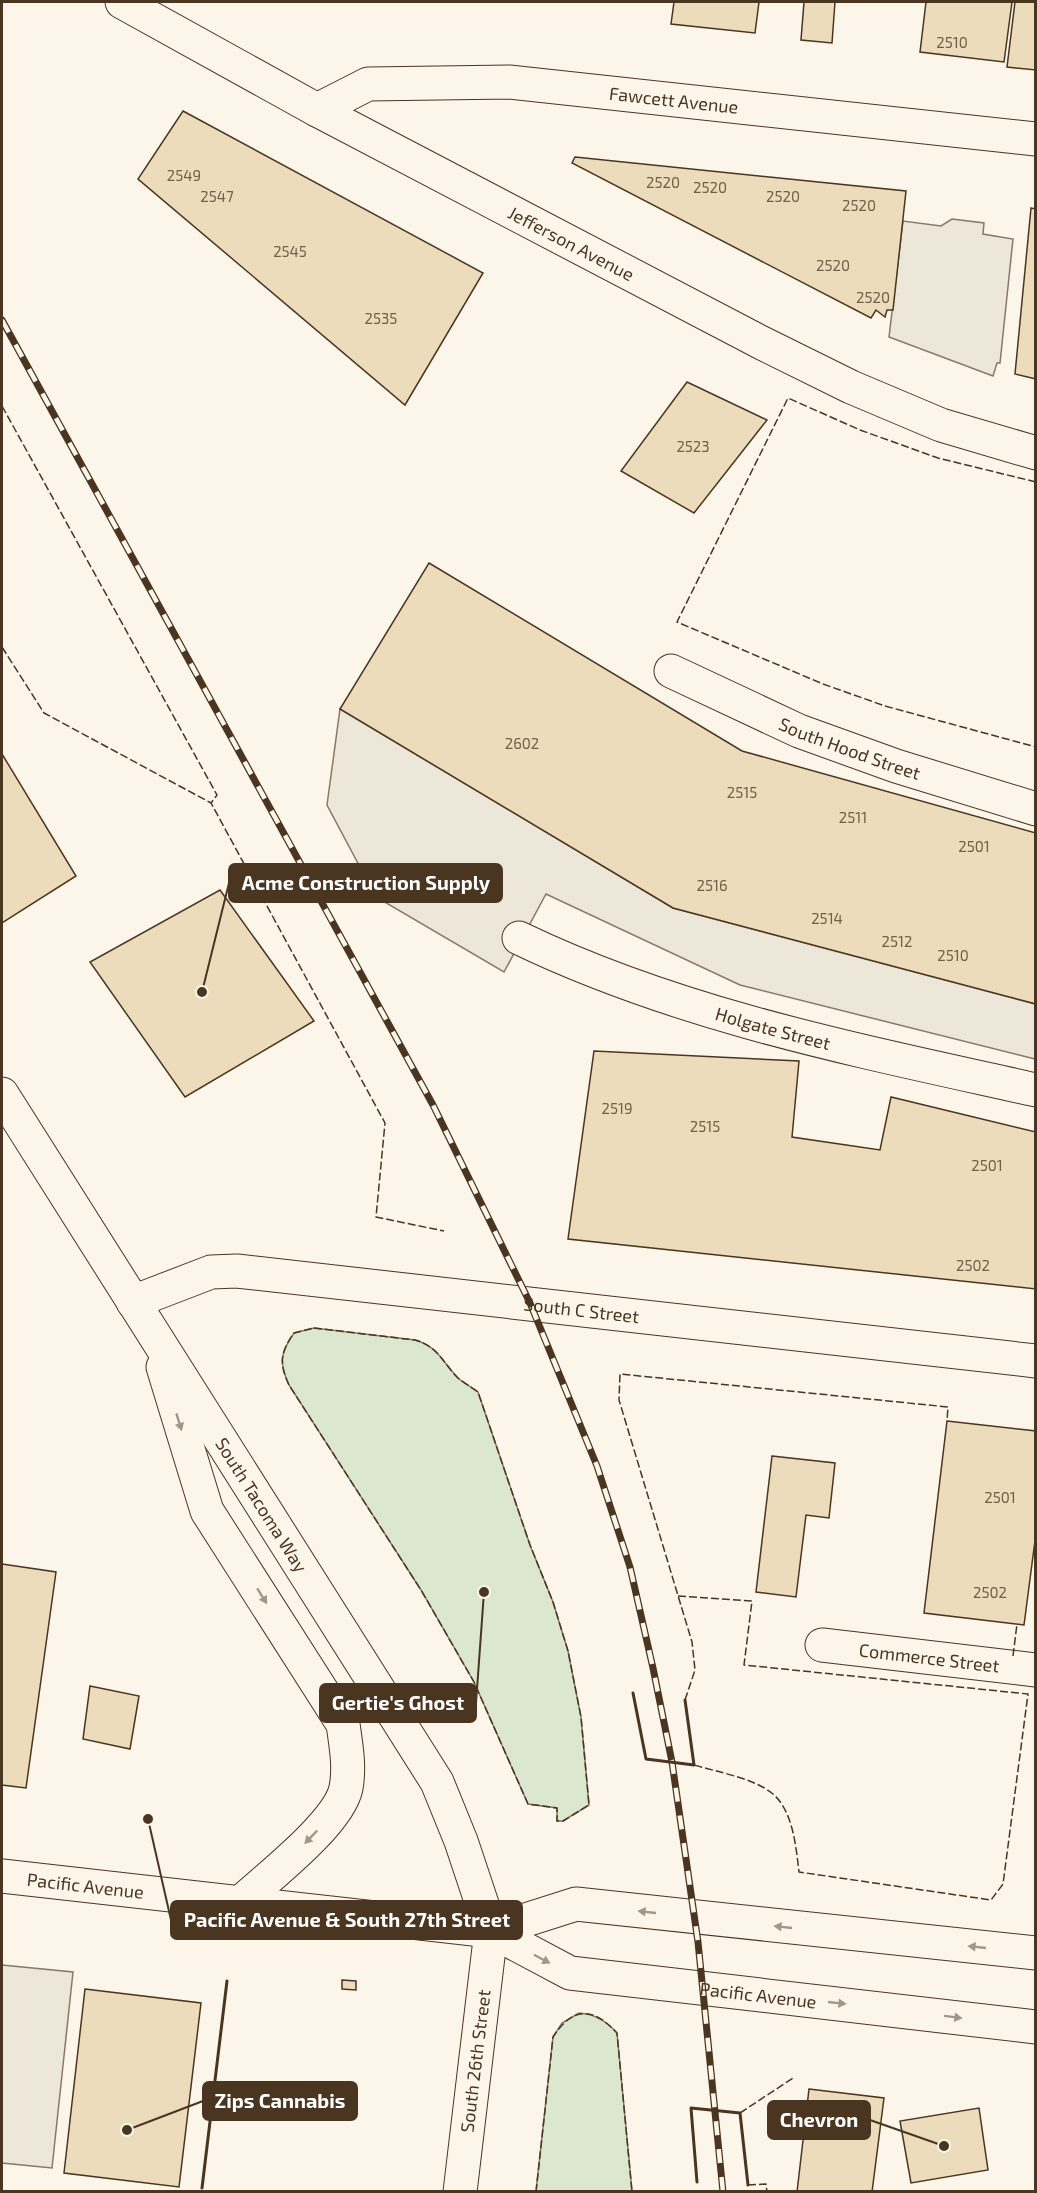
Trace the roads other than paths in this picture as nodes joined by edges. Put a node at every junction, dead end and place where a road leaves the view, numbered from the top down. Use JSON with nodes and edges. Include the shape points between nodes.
{"nodes":[{"id":1,"x":122,"y":2,"type":"edge"},
{"id":2,"x":317,"y":110,"type":"junction"},
{"id":3,"x":1035,"y":139,"type":"edge"},
{"id":4,"x":1035,"y":453,"type":"edge"},
{"id":5,"x":671,"y":671,"type":"dead end"},
{"id":6,"x":1035,"y":809,"type":"edge"},
{"id":7,"x":519,"y":938,"type":"dead end"},
{"id":8,"x":1035,"y":1090,"type":"edge"},
{"id":9,"x":2,"y":1094,"type":"edge"},
{"id":10,"x":141,"y":1314,"type":"junction"},
{"id":11,"x":1035,"y":1360,"type":"edge"},
{"id":12,"x":822,"y":1645,"type":"dead end"},
{"id":13,"x":1035,"y":1670,"type":"edge"},
{"id":14,"x":2,"y":1876,"type":"edge"},
{"id":15,"x":240,"y":1903,"type":"junction"},
{"id":16,"x":491,"y":1932,"type":"junction"},
{"id":17,"x":1035,"y":1953,"type":"edge"},
{"id":18,"x":1035,"y":2026,"type":"edge"},
{"id":19,"x":460,"y":2192,"type":"edge"}],
"edges":[{"from":1,"to":2,"type":"main road","name":"Jefferson Avenue"},
{"from":2,"to":3,"type":"main road","name":"Fawcett Avenue","via":[[368,84],[509,82]]},
{"from":2,"to":4,"type":"main road","name":"Jefferson Avenue","via":[[851,387],[942,425]]},
{"from":5,"to":6,"type":"main road","name":"South Hood Street","via":[[799,731]]},
{"from":7,"to":8,"type":"main road","name":"Holgate Street","via":[[674,1000],[803,1037]]},
{"from":9,"to":10,"type":"main road","name":"South Tacoma Way"},
{"from":10,"to":11,"type":"main road","name":"South C Street","via":[[211,1272],[237,1271]]},
{"from":10,"to":15,"type":"main road","one_way":true,"via":[[207,1511],[343,1724],[349,1764],[345,1791],[336,1811]]},
{"from":10,"to":16,"type":"main road","name":"South Tacoma Way","via":[[437,1782]]},
{"from":12,"to":13,"type":"main road","name":"Commerce Street"},
{"from":14,"to":15,"type":"main road","name":"Pacific Avenue"},
{"from":15,"to":16,"type":"main road","name":"Pacific Avenue"},
{"from":17,"to":16,"type":"main road","name":"Pacific Avenue","one_way":true,"via":[[576,1904]]},
{"from":16,"to":18,"type":"main road","name":"Pacific Avenue","one_way":true,"via":[[570,1973]]},
{"from":16,"to":19,"type":"main road","name":"South 26th Street"}]}
